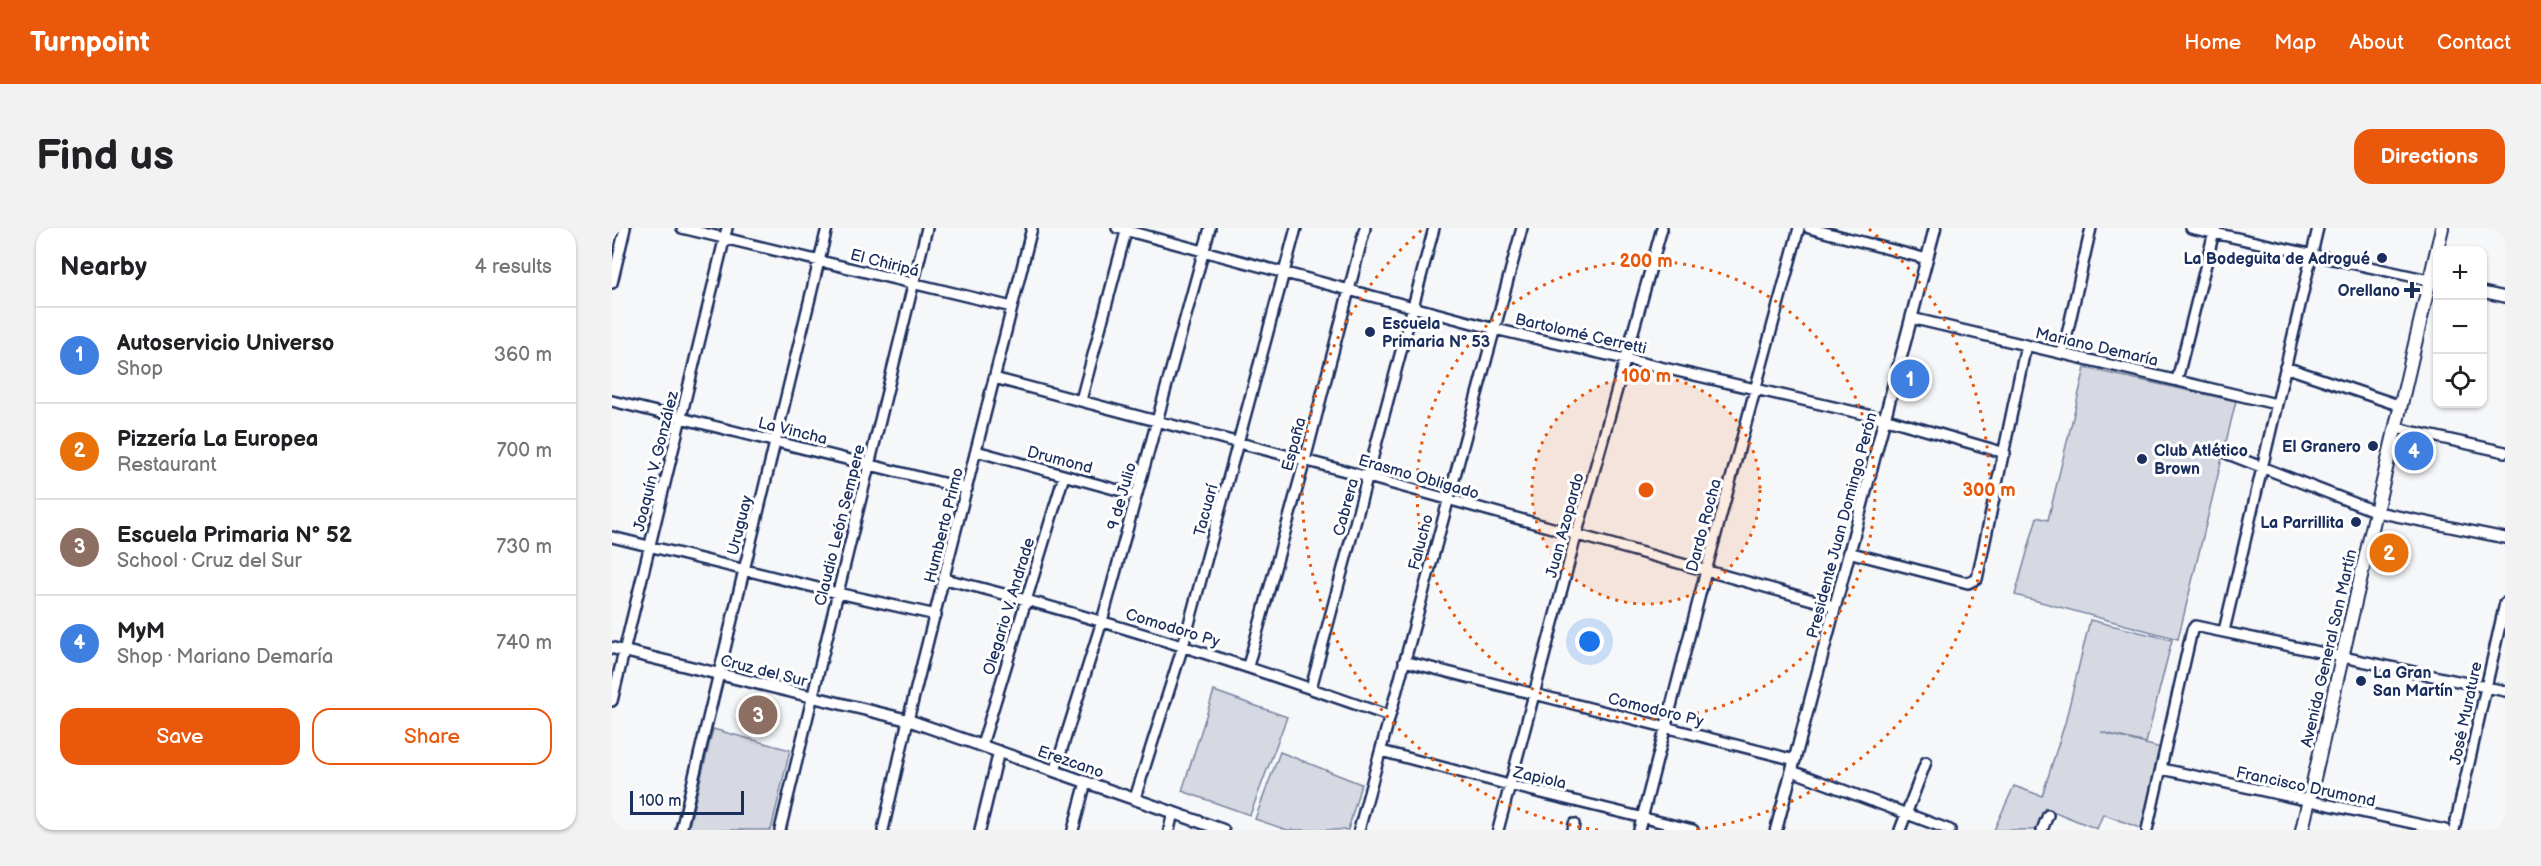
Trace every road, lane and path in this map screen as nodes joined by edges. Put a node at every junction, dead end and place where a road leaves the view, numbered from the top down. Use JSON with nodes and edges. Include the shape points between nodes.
{"nodes":[{"id":1,"x":625,"y":228,"type":"edge"},
{"id":2,"x":682,"y":228,"type":"edge"},
{"id":3,"x":727,"y":228,"type":"edge"},
{"id":4,"x":827,"y":228,"type":"edge"},
{"id":5,"x":927,"y":228,"type":"edge"},
{"id":6,"x":1032,"y":228,"type":"edge"},
{"id":7,"x":1210,"y":228,"type":"edge"},
{"id":8,"x":1296,"y":228,"type":"edge"},
{"id":9,"x":1365,"y":228,"type":"edge"},
{"id":10,"x":1434,"y":228,"type":"edge"},
{"id":11,"x":1522,"y":228,"type":"edge"},
{"id":12,"x":1662,"y":228,"type":"edge"},
{"id":13,"x":1799,"y":228,"type":"edge"},
{"id":14,"x":1809,"y":228,"type":"edge"},
{"id":15,"x":1935,"y":228,"type":"edge"},
{"id":16,"x":2091,"y":228,"type":"edge"},
{"id":17,"x":2191,"y":228,"type":"edge"},
{"id":18,"x":2318,"y":228,"type":"edge"},
{"id":19,"x":2442,"y":228,"type":"edge"},
{"id":20,"x":1124,"y":229,"type":"edge"},
{"id":21,"x":2214,"y":231,"type":"edge"},
{"id":22,"x":724,"y":239,"type":"junction"},
{"id":23,"x":2439,"y":246,"type":"edge"},
{"id":24,"x":1204,"y":250,"type":"junction"},
{"id":25,"x":2312,"y":254,"type":"junction"},
{"id":26,"x":1927,"y":260,"type":"junction"},
{"id":27,"x":819,"y":261,"type":"junction"},
{"id":28,"x":1284,"y":272,"type":"junction"},
{"id":29,"x":2433,"y":282,"type":"edge"},
{"id":30,"x":612,"y":283,"type":"edge"},
{"id":31,"x":913,"y":284,"type":"junction"},
{"id":32,"x":2433,"y":286,"type":"edge"},
{"id":33,"x":1349,"y":289,"type":"junction"},
{"id":34,"x":2487,"y":293,"type":"edge"},
{"id":35,"x":2505,"y":297,"type":"edge"},
{"id":36,"x":1012,"y":307,"type":"junction"},
{"id":37,"x":1413,"y":308,"type":"junction"},
{"id":38,"x":1911,"y":318,"type":"junction"},
{"id":39,"x":1495,"y":329,"type":"junction"},
{"id":40,"x":2026,"y":345,"type":"junction"},
{"id":41,"x":2063,"y":352,"type":"junction"},
{"id":42,"x":1626,"y":360,"type":"junction"},
{"id":43,"x":2285,"y":367,"type":"junction"},
{"id":44,"x":994,"y":378,"type":"junction"},
{"id":45,"x":2177,"y":380,"type":"junction"},
{"id":46,"x":1756,"y":390,"type":"junction"},
{"id":47,"x":1081,"y":400,"type":"junction"},
{"id":48,"x":612,"y":401,"type":"edge"},
{"id":49,"x":2276,"y":404,"type":"junction"},
{"id":50,"x":2401,"y":406,"type":"junction"},
{"id":51,"x":681,"y":418,"type":"junction"},
{"id":52,"x":1884,"y":420,"type":"junction"},
{"id":53,"x":1159,"y":422,"type":"junction"},
{"id":54,"x":2396,"y":428,"type":"junction"},
{"id":55,"x":775,"y":441,"type":"junction"},
{"id":56,"x":1239,"y":443,"type":"junction"},
{"id":57,"x":976,"y":452,"type":"junction"},
{"id":58,"x":2505,"y":452,"type":"edge"},
{"id":59,"x":2005,"y":453,"type":"junction"},
{"id":60,"x":2228,"y":454,"type":"dead end"},
{"id":61,"x":1305,"y":460,"type":"junction"},
{"id":62,"x":869,"y":464,"type":"junction"},
{"id":63,"x":2261,"y":466,"type":"junction"},
{"id":64,"x":1064,"y":476,"type":"junction"},
{"id":65,"x":1368,"y":477,"type":"junction"},
{"id":66,"x":967,"y":489,"type":"junction"},
{"id":67,"x":1136,"y":495,"type":"junction"},
{"id":68,"x":1447,"y":500,"type":"junction"},
{"id":69,"x":2377,"y":512,"type":"junction"},
{"id":70,"x":1576,"y":536,"type":"junction"},
{"id":71,"x":612,"y":537,"type":"edge"},
{"id":72,"x":2505,"y":538,"type":"edge"},
{"id":73,"x":650,"y":546,"type":"junction"},
{"id":74,"x":1848,"y":552,"type":"junction"},
{"id":75,"x":744,"y":569,"type":"junction"},
{"id":76,"x":1706,"y":571,"type":"junction"},
{"id":77,"x":945,"y":579,"type":"junction"},
{"id":78,"x":838,"y":593,"type":"junction"},
{"id":79,"x":1026,"y":599,"type":"junction"},
{"id":80,"x":2505,"y":603,"type":"edge"},
{"id":81,"x":1834,"y":606,"type":"junction"},
{"id":82,"x":936,"y":615,"type":"junction"},
{"id":83,"x":1102,"y":621,"type":"junction"},
{"id":84,"x":2224,"y":631,"type":"junction"},
{"id":85,"x":1183,"y":646,"type":"junction"},
{"id":86,"x":612,"y":648,"type":"edge"},
{"id":87,"x":624,"y":651,"type":"junction"},
{"id":88,"x":2343,"y":659,"type":"junction"},
{"id":89,"x":1404,"y":661,"type":"junction"},
{"id":90,"x":1248,"y":666,"type":"junction"},
{"id":91,"x":718,"y":674,"type":"junction"},
{"id":92,"x":2485,"y":687,"type":"junction"},
{"id":93,"x":1311,"y":688,"type":"junction"},
{"id":94,"x":2505,"y":691,"type":"edge"},
{"id":95,"x":1535,"y":693,"type":"junction"},
{"id":96,"x":812,"y":698,"type":"junction"},
{"id":97,"x":612,"y":701,"type":"edge"},
{"id":98,"x":1389,"y":716,"type":"junction"},
{"id":99,"x":908,"y":720,"type":"junction"},
{"id":100,"x":1666,"y":727,"type":"junction"},
{"id":101,"x":981,"y":745,"type":"junction"},
{"id":102,"x":999,"y":751,"type":"junction"},
{"id":103,"x":1381,"y":751,"type":"junction"},
{"id":104,"x":1926,"y":762,"type":"dead end"},
{"id":105,"x":1793,"y":766,"type":"junction"},
{"id":106,"x":2162,"y":769,"type":"junction"},
{"id":107,"x":1055,"y":771,"type":"junction"},
{"id":108,"x":1086,"y":782,"type":"junction"},
{"id":109,"x":1509,"y":786,"type":"junction"},
{"id":110,"x":1134,"y":798,"type":"junction"},
{"id":111,"x":2308,"y":802,"type":"junction"},
{"id":112,"x":1173,"y":812,"type":"junction"},
{"id":113,"x":1906,"y":814,"type":"junction"},
{"id":114,"x":2048,"y":815,"type":"dead end"},
{"id":115,"x":1642,"y":816,"type":"junction"},
{"id":116,"x":681,"y":830,"type":"edge"},
{"id":117,"x":780,"y":830,"type":"edge"},
{"id":118,"x":883,"y":830,"type":"edge"},
{"id":119,"x":980,"y":830,"type":"edge"},
{"id":120,"x":1073,"y":830,"type":"edge"},
{"id":121,"x":1168,"y":830,"type":"edge"},
{"id":122,"x":1223,"y":830,"type":"edge"},
{"id":123,"x":1359,"y":830,"type":"edge"},
{"id":124,"x":1498,"y":830,"type":"edge"},
{"id":125,"x":1640,"y":830,"type":"edge"},
{"id":126,"x":1693,"y":830,"type":"edge"},
{"id":127,"x":1776,"y":830,"type":"edge"},
{"id":128,"x":1900,"y":830,"type":"edge"},
{"id":129,"x":1950,"y":830,"type":"edge"},
{"id":130,"x":2042,"y":830,"type":"edge"},
{"id":131,"x":2147,"y":830,"type":"edge"},
{"id":132,"x":2302,"y":830,"type":"edge"},
{"id":133,"x":2445,"y":830,"type":"edge"},
{"id":134,"x":2454,"y":830,"type":"edge"}],
"edges":[{"from":1,"to":30,"type":"street"},
{"from":2,"to":22,"type":"street","name":"El Chiripá"},
{"from":3,"to":22,"type":"street","name":"Joaquín V. González"},
{"from":4,"to":27,"type":"street","name":"Uruguay"},
{"from":5,"to":31,"type":"street","name":"Claudio León Sempere"},
{"from":6,"to":36,"type":"street","name":"Humberto Primo"},
{"from":7,"to":24,"type":"street","name":"9 de Julio"},
{"from":8,"to":28,"type":"street","name":"Tacuarí"},
{"from":9,"to":33,"type":"street","name":"España"},
{"from":10,"to":37,"type":"street","name":"Cabrera"},
{"from":11,"to":39,"type":"street","name":"Falucho"},
{"from":12,"to":42,"type":"street","name":"Juan Azopardo"},
{"from":13,"to":46,"type":"street","name":"Dardo Rocha"},
{"from":14,"to":26,"type":"street"},
{"from":15,"to":26,"type":"street","name":"Presidente Juan Domingo Perón"},
{"from":16,"to":41,"type":"street"},
{"from":17,"to":21,"type":"street"},
{"from":18,"to":25,"type":"street"},
{"from":19,"to":23,"type":"main road","name":"Avenida General San Martín"},
{"from":20,"to":24,"type":"street","name":"Bartolomé Cerretti"},
{"from":20,"to":47,"type":"street"},
{"from":21,"to":25,"type":"street"},
{"from":21,"to":45,"type":"street"},
{"from":22,"to":27,"type":"street","name":"El Chiripá"},
{"from":22,"to":51,"type":"street","name":"Joaquín V. González"},
{"from":24,"to":28,"type":"street","name":"Bartolomé Cerretti"},
{"from":24,"to":53,"type":"street","name":"9 de Julio"},
{"from":25,"to":29,"type":"street"},
{"from":25,"to":43,"type":"street"},
{"from":26,"to":38,"type":"street","name":"Presidente Juan Domingo Perón"},
{"from":27,"to":31,"type":"street","name":"El Chiripá"},
{"from":27,"to":55,"type":"street","name":"Uruguay"},
{"from":28,"to":33,"type":"street","name":"Bartolomé Cerretti"},
{"from":28,"to":56,"type":"street","name":"Tacuarí"},
{"from":31,"to":36,"type":"street","name":"El Chiripá"},
{"from":31,"to":62,"type":"street","name":"Claudio León Sempere"},
{"from":32,"to":50,"type":"main road","name":"Avenida General San Martín"},
{"from":33,"to":37,"type":"street","name":"Bartolomé Cerretti"},
{"from":33,"to":61,"type":"street","name":"España"},
{"from":34,"to":35,"type":"street"},
{"from":36,"to":44,"type":"street","name":"Humberto Primo"},
{"from":37,"to":39,"type":"street","name":"Bartolomé Cerretti"},
{"from":37,"to":65,"type":"street","name":"Cabrera"},
{"from":38,"to":40,"type":"street","name":"Mariano Demaría"},
{"from":38,"to":52,"type":"street","name":"Presidente Juan Domingo Perón"},
{"from":39,"to":42,"type":"street","name":"Bartolomé Cerretti"},
{"from":39,"to":68,"type":"street","name":"Falucho"},
{"from":40,"to":41,"type":"street","name":"Mariano Demaría"},
{"from":40,"to":59,"type":"street"},
{"from":41,"to":45,"type":"street","name":"Mariano Demaría"},
{"from":42,"to":46,"type":"street","name":"Bartolomé Cerretti"},
{"from":42,"to":70,"type":"street","name":"Juan Azopardo"},
{"from":43,"to":49,"type":"street"},
{"from":43,"to":50,"type":"street"},
{"from":44,"to":47,"type":"street","name":"Erasmo Obligado"},
{"from":44,"to":57,"type":"street","name":"Humberto Primo"},
{"from":45,"to":49,"type":"street","name":"Mariano Demaría"},
{"from":46,"to":52,"type":"street","name":"Bartolomé Cerretti"},
{"from":46,"to":76,"type":"street","name":"Dardo Rocha"},
{"from":47,"to":53,"type":"street","name":"Erasmo Obligado"},
{"from":48,"to":51,"type":"street","name":"La Vincha"},
{"from":49,"to":63,"type":"street"},
{"from":50,"to":54,"type":"main road","name":"Avenida General San Martín"},
{"from":51,"to":55,"type":"street","name":"La Vincha"},
{"from":51,"to":73,"type":"street","name":"Joaquín V. González"},
{"from":52,"to":59,"type":"street","name":"Bartolomé Cerretti"},
{"from":52,"to":74,"type":"street","name":"Presidente Juan Domingo Perón"},
{"from":53,"to":56,"type":"street","name":"Erasmo Obligado"},
{"from":53,"to":67,"type":"street","name":"9 de Julio"},
{"from":54,"to":58,"type":"street"},
{"from":54,"to":69,"type":"main road","name":"Avenida General San Martín"},
{"from":55,"to":62,"type":"street","name":"La Vincha"},
{"from":55,"to":75,"type":"street","name":"Uruguay"},
{"from":56,"to":61,"type":"street","name":"Erasmo Obligado"},
{"from":56,"to":85,"type":"street","name":"Tacuarí"},
{"from":57,"to":64,"type":"street","name":"Drumond"},
{"from":57,"to":66,"type":"street","name":"Humberto Primo"},
{"from":59,"to":74,"type":"street","via":[[1974,582]]},
{"from":60,"to":63,"type":"street"},
{"from":61,"to":65,"type":"street","name":"Erasmo Obligado"},
{"from":61,"to":90,"type":"street","name":"España"},
{"from":62,"to":66,"type":"street","name":"La Vincha"},
{"from":62,"to":78,"type":"street","name":"Claudio León Sempere"},
{"from":63,"to":69,"type":"street"},
{"from":63,"to":84,"type":"street"},
{"from":64,"to":67,"type":"street","name":"Drumond"},
{"from":64,"to":79,"type":"street","name":"Olegario V. Andrade"},
{"from":65,"to":68,"type":"street","name":"Erasmo Obligado"},
{"from":65,"to":93,"type":"street","name":"Cabrera"},
{"from":66,"to":77,"type":"street","name":"Humberto Primo"},
{"from":67,"to":83,"type":"street","name":"9 de Julio"},
{"from":68,"to":70,"type":"street","name":"Erasmo Obligado"},
{"from":68,"to":89,"type":"street","name":"Falucho"},
{"from":69,"to":72,"type":"street"},
{"from":69,"to":88,"type":"main road","name":"Avenida General San Martín"},
{"from":70,"to":76,"type":"street","name":"Erasmo Obligado"},
{"from":70,"to":95,"type":"street","name":"Juan Azopardo"},
{"from":71,"to":73,"type":"street"},
{"from":73,"to":75,"type":"street"},
{"from":73,"to":87,"type":"street","name":"Joaquín V. González"},
{"from":74,"to":81,"type":"street","name":"Presidente Juan Domingo Perón"},
{"from":75,"to":78,"type":"street"},
{"from":75,"to":91,"type":"street","name":"Uruguay"},
{"from":76,"to":81,"type":"street","name":"Erasmo Obligado"},
{"from":76,"to":100,"type":"street","name":"Dardo Rocha"},
{"from":77,"to":79,"type":"street","name":"Comodoro Py"},
{"from":77,"to":82,"type":"street","name":"Humberto Primo"},
{"from":78,"to":82,"type":"street"},
{"from":78,"to":96,"type":"street","name":"Claudio León Sempere"},
{"from":79,"to":83,"type":"street","name":"Comodoro Py"},
{"from":79,"to":101,"type":"street","name":"Olegario V. Andrade"},
{"from":80,"to":92,"type":"street","name":"José Murature"},
{"from":81,"to":105,"type":"street","name":"Presidente Juan Domingo Perón"},
{"from":82,"to":99,"type":"street","name":"Humberto Primo"},
{"from":83,"to":85,"type":"street","name":"Comodoro Py"},
{"from":83,"to":107,"type":"street","name":"9 de Julio"},
{"from":84,"to":88,"type":"street"},
{"from":84,"to":106,"type":"street","via":[[2195,626],[2192,630]]},
{"from":85,"to":90,"type":"street","name":"Comodoro Py"},
{"from":85,"to":110,"type":"street","name":"Tacuarí"},
{"from":86,"to":87,"type":"street","name":"Cruz del Sur"},
{"from":87,"to":91,"type":"street","name":"Cruz del Sur"},
{"from":87,"to":97,"type":"street","name":"Joaquín V. González"},
{"from":88,"to":92,"type":"street"},
{"from":88,"to":111,"type":"main road","name":"Avenida General San Martín"},
{"from":89,"to":95,"type":"street","name":"Comodoro Py"},
{"from":89,"to":98,"type":"street","name":"Falucho"},
{"from":90,"to":93,"type":"street","name":"Comodoro Py"},
{"from":91,"to":96,"type":"street","name":"Cruz del Sur"},
{"from":91,"to":116,"type":"street","name":"Uruguay"},
{"from":92,"to":94,"type":"street"},
{"from":92,"to":134,"type":"street","name":"José Murature"},
{"from":93,"to":98,"type":"street","name":"Comodoro Py"},
{"from":95,"to":100,"type":"street","name":"Comodoro Py"},
{"from":95,"to":109,"type":"street","name":"Juan Azopardo"},
{"from":96,"to":99,"type":"street","name":"Cruz del Sur"},
{"from":96,"to":117,"type":"street","name":"Claudio León Sempere"},
{"from":98,"to":103,"type":"street","name":"Falucho"},
{"from":99,"to":101,"type":"street","name":"Erezcano"},
{"from":99,"to":118,"type":"street","name":"Humberto Primo"},
{"from":100,"to":105,"type":"street","name":"Comodoro Py"},
{"from":100,"to":115,"type":"street","name":"Dardo Rocha"},
{"from":101,"to":102,"type":"street","name":"Erezcano"},
{"from":102,"to":107,"type":"street","name":"Erezcano"},
{"from":102,"to":119,"type":"street"},
{"from":103,"to":109,"type":"street","name":"Zapiola"},
{"from":103,"to":123,"type":"street","name":"Falucho"},
{"from":104,"to":113,"type":"street"},
{"from":105,"to":113,"type":"street","name":"Comodoro Py"},
{"from":105,"to":127,"type":"street","name":"Presidente Juan Domingo Perón"},
{"from":106,"to":111,"type":"street","name":"Francisco Drumond"},
{"from":106,"to":131,"type":"street"},
{"from":107,"to":108,"type":"street","name":"Erezcano"},
{"from":108,"to":110,"type":"street","name":"Erezcano"},
{"from":108,"to":120,"type":"street"},
{"from":109,"to":115,"type":"street","name":"Zapiola"},
{"from":109,"to":124,"type":"street","name":"Juan Azopardo"},
{"from":110,"to":112,"type":"street","name":"Erezcano"},
{"from":111,"to":132,"type":"main road","name":"Avenida General San Martín"},
{"from":111,"to":133,"type":"street","name":"Francisco Drumond"},
{"from":112,"to":121,"type":"street"},
{"from":112,"to":122,"type":"street","name":"Erezcano"},
{"from":113,"to":128,"type":"street"},
{"from":113,"to":129,"type":"street","name":"Comodoro Py"},
{"from":114,"to":130,"type":"street"},
{"from":115,"to":125,"type":"street","name":"Dardo Rocha"},
{"from":115,"to":126,"type":"street","name":"Zapiola"}]}
